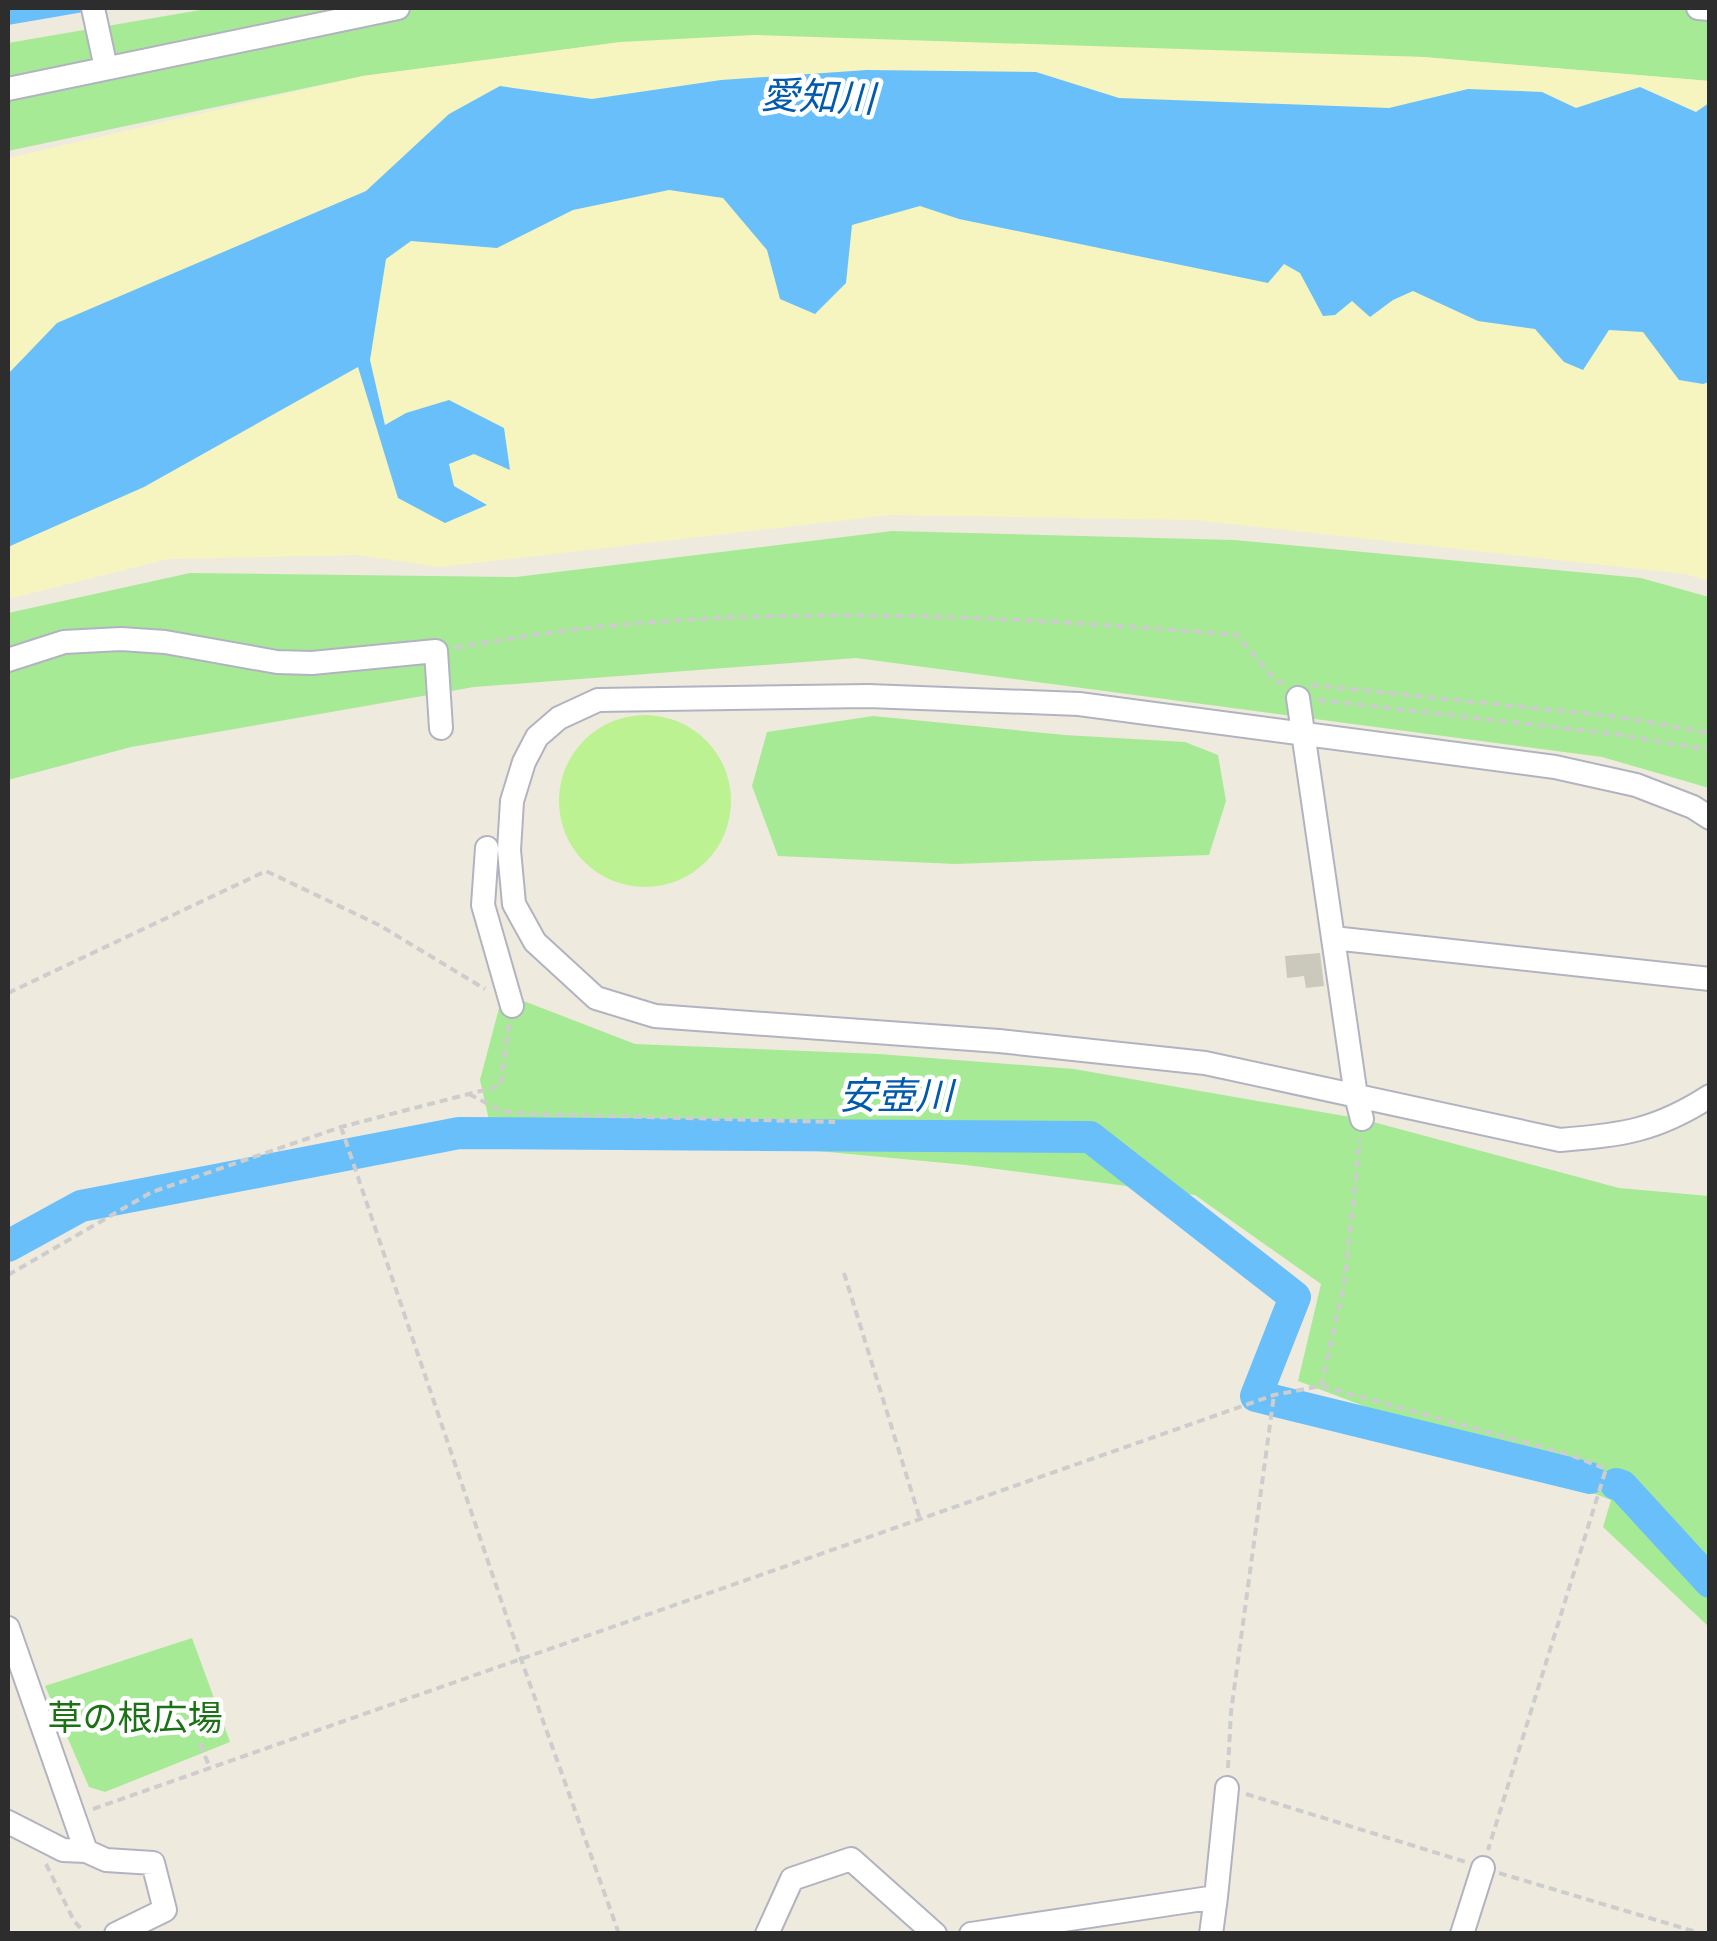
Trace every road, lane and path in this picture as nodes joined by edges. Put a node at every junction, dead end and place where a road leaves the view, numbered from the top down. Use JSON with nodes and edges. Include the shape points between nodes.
{"nodes":[{"id":1,"x":93,"y":8,"type":"edge"},
{"id":2,"x":398,"y":8,"type":"edge"},
{"id":3,"x":1698,"y":8,"type":"edge"},
{"id":4,"x":1710,"y":8,"type":"edge"},
{"id":5,"x":104,"y":58,"type":"junction"},
{"id":6,"x":8,"y":89,"type":"edge"},
{"id":7,"x":436,"y":652,"type":"junction"},
{"id":8,"x":8,"y":660,"type":"edge"},
{"id":9,"x":1298,"y":698,"type":"joint"},
{"id":10,"x":441,"y":728,"type":"dead end"},
{"id":11,"x":1304,"y":732,"type":"junction"},
{"id":12,"x":1710,"y":733,"type":"edge"},
{"id":13,"x":1710,"y":750,"type":"edge"},
{"id":14,"x":1710,"y":818,"type":"edge"},
{"id":15,"x":487,"y":848,"type":"dead end"},
{"id":16,"x":1333,"y":938,"type":"junction"},
{"id":17,"x":1710,"y":980,"type":"edge"},
{"id":18,"x":8,"y":993,"type":"edge"},
{"id":19,"x":512,"y":1006,"type":"junction"},
{"id":20,"x":469,"y":1094,"type":"junction"},
{"id":21,"x":1710,"y":1096,"type":"edge"},
{"id":22,"x":1359,"y":1107,"type":"junction"},
{"id":23,"x":835,"y":1122,"type":"dead end"},
{"id":24,"x":341,"y":1127,"type":"junction"},
{"id":25,"x":844,"y":1273,"type":"dead end"},
{"id":26,"x":8,"y":1275,"type":"edge"},
{"id":27,"x":1320,"y":1386,"type":"junction"},
{"id":28,"x":1274,"y":1396,"type":"junction"},
{"id":29,"x":920,"y":1519,"type":"junction"},
{"id":30,"x":8,"y":1628,"type":"edge"},
{"id":31,"x":521,"y":1659,"type":"junction"},
{"id":32,"x":200,"y":1744,"type":"dead end"},
{"id":33,"x":210,"y":1768,"type":"junction"},
{"id":34,"x":1227,"y":1788,"type":"junction"},
{"id":35,"x":75,"y":1816,"type":"junction"},
{"id":36,"x":8,"y":1822,"type":"edge"},
{"id":37,"x":32,"y":1836,"type":"junction"},
{"id":38,"x":86,"y":1851,"type":"junction"},
{"id":39,"x":1483,"y":1868,"type":"junction"},
{"id":40,"x":1216,"y":1898,"type":"junction"},
{"id":41,"x":929,"y":1932,"type":"edge"},
{"id":42,"x":86,"y":1934,"type":"edge"},
{"id":43,"x":116,"y":1934,"type":"edge"},
{"id":44,"x":620,"y":1934,"type":"edge"},
{"id":45,"x":766,"y":1934,"type":"edge"},
{"id":46,"x":972,"y":1934,"type":"edge"},
{"id":47,"x":1211,"y":1934,"type":"edge"},
{"id":48,"x":1462,"y":1934,"type":"edge"},
{"id":49,"x":1703,"y":1934,"type":"edge"}],
"edges":[{"from":1,"to":5,"type":"street"},
{"from":2,"to":5,"type":"street"},
{"from":3,"to":4,"type":"street"},
{"from":5,"to":6,"type":"street"},
{"from":7,"to":8,"type":"street","via":[[294,663],[121,640],[64,642]]},
{"from":7,"to":10,"type":"street"},
{"from":7,"to":12,"type":"path","via":[[539,632],[749,616],[1103,625],[1237,635],[1277,682],[1620,716]]},
{"from":9,"to":11,"type":"street"},
{"from":9,"to":13,"type":"path"},
{"from":11,"to":14,"type":"street","via":[[1555,767],[1636,785]]},
{"from":11,"to":16,"type":"street"},
{"from":11,"to":22,"type":"street","via":[[1079,704],[868,696],[598,700],[558,718],[524,762],[512,800],[514,904],[535,942],[596,998],[655,1016],[1205,1063]]},
{"from":15,"to":19,"type":"street","via":[[484,906]]},
{"from":16,"to":17,"type":"street"},
{"from":16,"to":22,"type":"street"},
{"from":18,"to":19,"type":"path","via":[[266,871],[380,926]]},
{"from":19,"to":20,"type":"path","via":[[500,1086]]},
{"from":20,"to":23,"type":"path","via":[[500,1112]]},
{"from":20,"to":24,"type":"path"},
{"from":21,"to":22,"type":"street","via":[[1654,1127],[1560,1140]]},
{"from":22,"to":27,"type":"path","via":[[1344,1285]]},
{"from":24,"to":26,"type":"path","via":[[152,1192]]},
{"from":24,"to":31,"type":"path"},
{"from":25,"to":29,"type":"path"},
{"from":27,"to":28,"type":"path"},
{"from":27,"to":39,"type":"path","via":[[1606,1469]]},
{"from":28,"to":29,"type":"path"},
{"from":28,"to":34,"type":"path","via":[[1231,1712]]},
{"from":29,"to":31,"type":"path"},
{"from":30,"to":35,"type":"street"},
{"from":31,"to":33,"type":"path"},
{"from":31,"to":44,"type":"path"},
{"from":32,"to":33,"type":"path"},
{"from":33,"to":35,"type":"path"},
{"from":34,"to":39,"type":"path"},
{"from":34,"to":40,"type":"street"},
{"from":35,"to":38,"type":"street"},
{"from":36,"to":37,"type":"street"},
{"from":37,"to":38,"type":"street","via":[[63,1850]]},
{"from":37,"to":42,"type":"path"},
{"from":38,"to":43,"type":"street","via":[[106,1860],[153,1862],[165,1910]]},
{"from":39,"to":48,"type":"street"},
{"from":39,"to":49,"type":"path"},
{"from":40,"to":46,"type":"street"},
{"from":40,"to":47,"type":"street"},
{"from":41,"to":45,"type":"street","via":[[851,1859],[792,1880]]}]}
